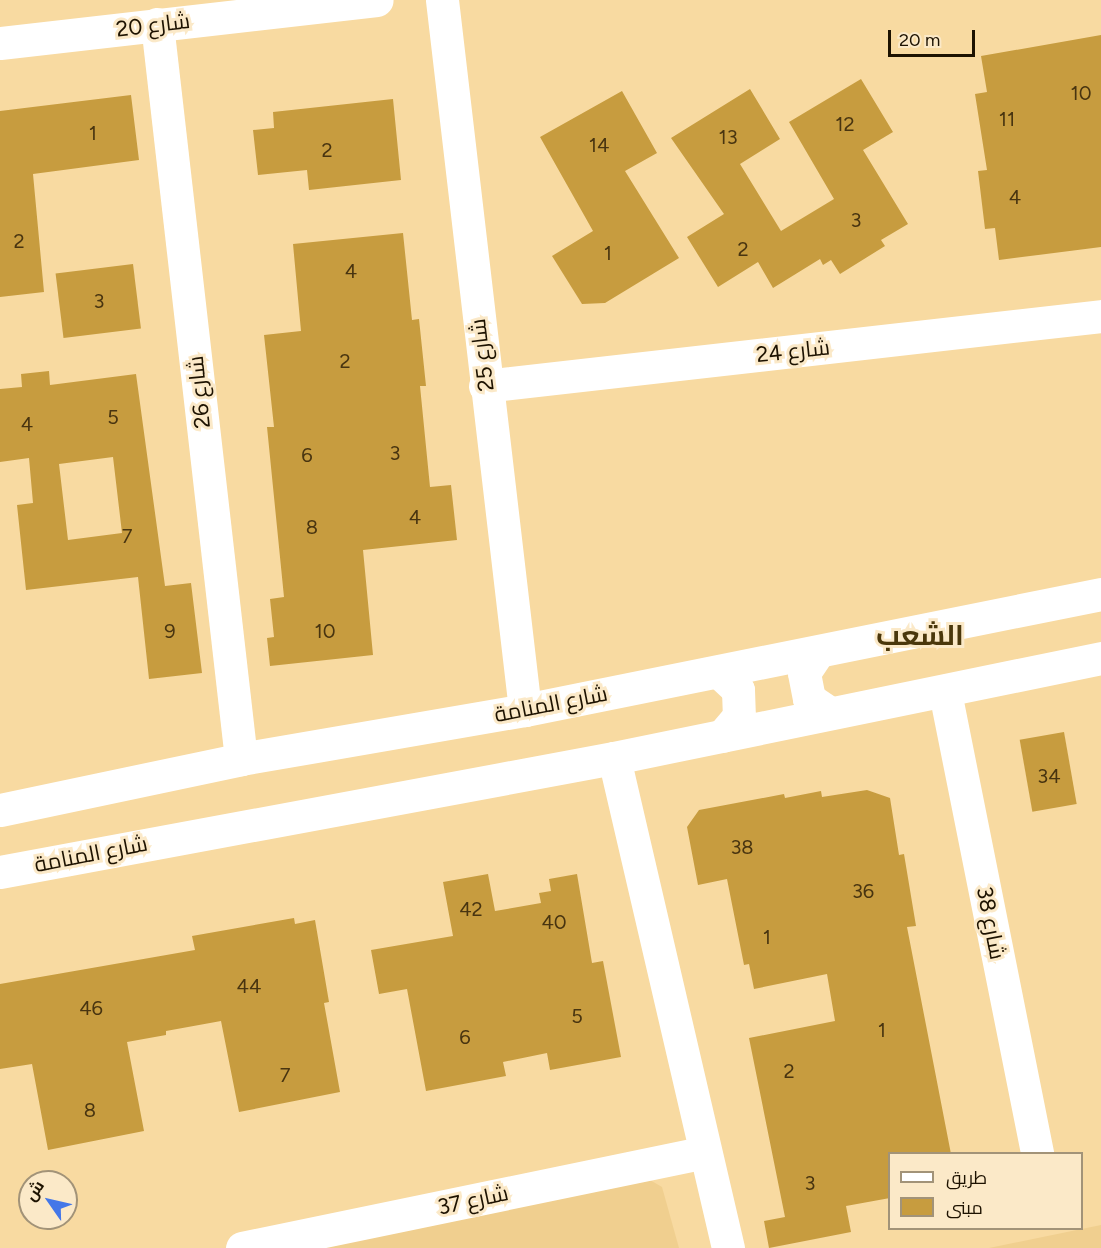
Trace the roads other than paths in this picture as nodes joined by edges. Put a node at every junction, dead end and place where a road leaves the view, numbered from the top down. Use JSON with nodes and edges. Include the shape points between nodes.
{"nodes":[{"id":1,"x":377,"y":0,"type":"edge"},
{"id":2,"x":442,"y":0,"type":"edge"},
{"id":3,"x":157,"y":24,"type":"junction"},
{"id":4,"x":0,"y":43,"type":"edge"},
{"id":5,"x":1101,"y":316,"type":"edge"},
{"id":6,"x":485,"y":386,"type":"junction"},
{"id":7,"x":1101,"y":594,"type":"edge"},
{"id":8,"x":818,"y":652,"type":"junction"},
{"id":9,"x":1101,"y":658,"type":"edge"},
{"id":10,"x":719,"y":672,"type":"junction"},
{"id":11,"x":945,"y":692,"type":"junction"},
{"id":12,"x":525,"y":710,"type":"junction"},
{"id":13,"x":830,"y":713,"type":"junction"},
{"id":14,"x":722,"y":736,"type":"junction"},
{"id":15,"x":614,"y":758,"type":"junction"},
{"id":16,"x":241,"y":759,"type":"junction"},
{"id":17,"x":0,"y":810,"type":"edge"},
{"id":18,"x":0,"y":872,"type":"edge"},
{"id":19,"x":705,"y":1152,"type":"junction"},
{"id":20,"x":1037,"y":1152,"type":"edge"},
{"id":21,"x":242,"y":1248,"type":"edge"},
{"id":22,"x":728,"y":1248,"type":"edge"}],
"edges":[{"from":1,"to":3,"type":"street","name":"شارع 20"},
{"from":2,"to":6,"type":"street","name":"شارع 25"},
{"from":3,"to":4,"type":"street","name":"شارع 20"},
{"from":3,"to":16,"type":"street","name":"شارع 26"},
{"from":5,"to":6,"type":"street","name":"شارع 24"},
{"from":6,"to":12,"type":"street","name":"شارع 25"},
{"from":7,"to":8,"type":"street","name":"شارع المنامة"},
{"from":8,"to":10,"type":"street","name":"شارع المنامة"},
{"from":8,"to":13,"type":"street","via":[[804,673],[808,699]]},
{"from":9,"to":11,"type":"street","name":"شارع المنامة"},
{"from":10,"to":12,"type":"street","name":"شارع المنامة"},
{"from":10,"to":14,"type":"street","via":[[738,690],[739,716]]},
{"from":11,"to":13,"type":"street","name":"شارع المنامة"},
{"from":11,"to":20,"type":"street","name":"شارع 38"},
{"from":12,"to":16,"type":"street","name":"شارع المنامة"},
{"from":13,"to":14,"type":"street","name":"شارع المنامة"},
{"from":14,"to":15,"type":"street","name":"شارع المنامة"},
{"from":15,"to":18,"type":"street","name":"شارع المنامة"},
{"from":15,"to":19,"type":"street"},
{"from":16,"to":17,"type":"street","name":"شارع المنامة"},
{"from":19,"to":21,"type":"street","name":"شارع 37"},
{"from":19,"to":22,"type":"street"}]}
